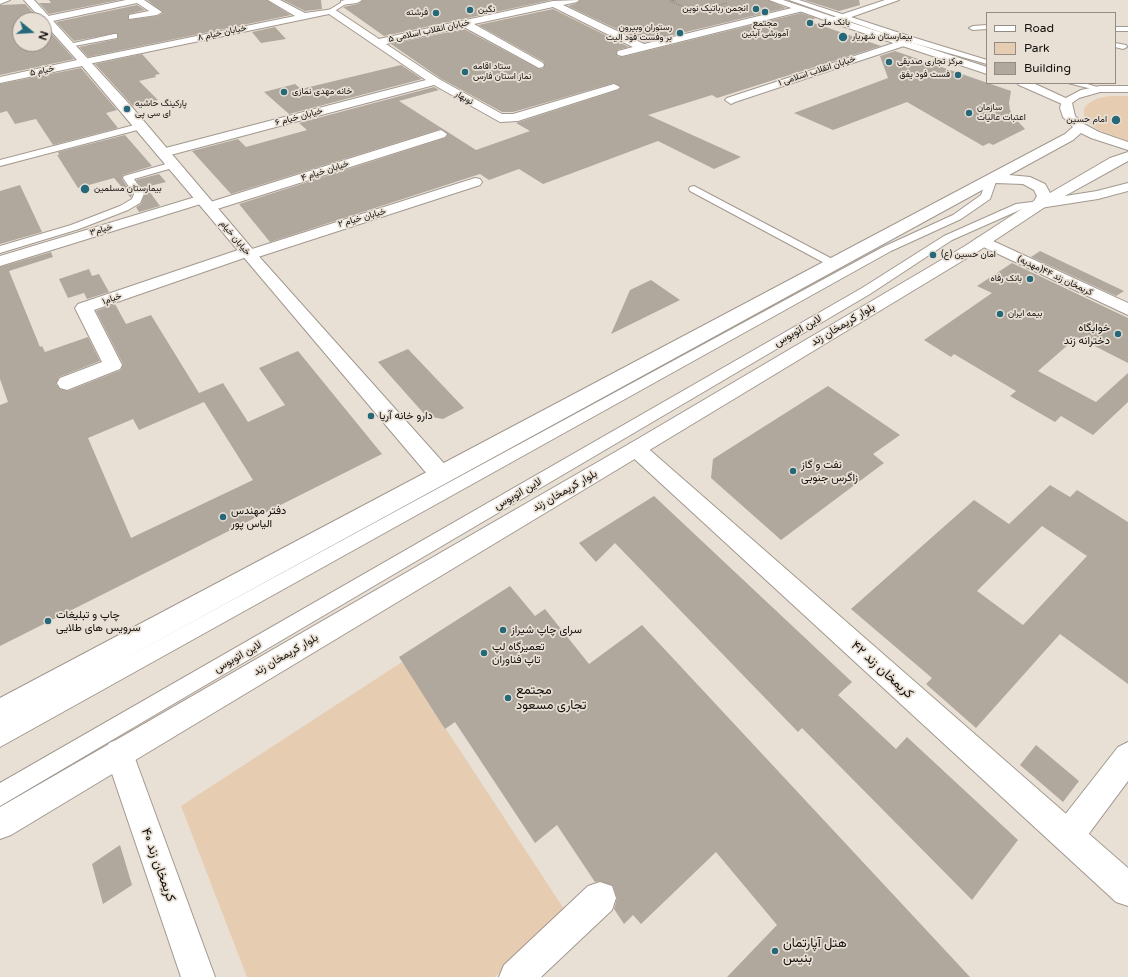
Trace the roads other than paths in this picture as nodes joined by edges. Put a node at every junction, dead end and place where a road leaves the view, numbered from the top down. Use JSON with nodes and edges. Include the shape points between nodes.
{"nodes":[{"id":1,"x":7,"y":0,"type":"edge"},
{"id":2,"x":29,"y":0,"type":"edge"},
{"id":3,"x":138,"y":0,"type":"edge"},
{"id":4,"x":273,"y":0,"type":"edge"},
{"id":5,"x":357,"y":0,"type":"edge"},
{"id":6,"x":535,"y":0,"type":"edge"},
{"id":7,"x":574,"y":0,"type":"edge"},
{"id":8,"x":894,"y":0,"type":"edge"},
{"id":9,"x":785,"y":1,"type":"edge"},
{"id":10,"x":0,"y":2,"type":"edge"},
{"id":11,"x":344,"y":3,"type":"joint"},
{"id":12,"x":550,"y":5,"type":"junction"},
{"id":13,"x":800,"y":9,"type":"junction"},
{"id":14,"x":331,"y":11,"type":"junction"},
{"id":15,"x":41,"y":12,"type":"edge"},
{"id":16,"x":303,"y":16,"type":"junction"},
{"id":17,"x":132,"y":17,"type":"dead end"},
{"id":18,"x":52,"y":18,"type":"edge"},
{"id":19,"x":837,"y":18,"type":"junction"},
{"id":20,"x":464,"y":23,"type":"junction"},
{"id":21,"x":52,"y":24,"type":"edge"},
{"id":22,"x":986,"y":27,"type":"edge"},
{"id":23,"x":973,"y":28,"type":"dead end"},
{"id":24,"x":1116,"y":29,"type":"edge"},
{"id":25,"x":1128,"y":29,"type":"edge"},
{"id":26,"x":114,"y":36,"type":"dead end"},
{"id":27,"x":379,"y":42,"type":"junction"},
{"id":28,"x":903,"y":43,"type":"junction"},
{"id":29,"x":69,"y":45,"type":"junction"},
{"id":30,"x":1116,"y":45,"type":"edge"},
{"id":31,"x":1123,"y":47,"type":"dead end"},
{"id":32,"x":643,"y":48,"type":"junction"},
{"id":33,"x":622,"y":52,"type":"dead end"},
{"id":34,"x":84,"y":62,"type":"junction"},
{"id":35,"x":986,"y":62,"type":"edge"},
{"id":36,"x":539,"y":65,"type":"dead end"},
{"id":37,"x":986,"y":71,"type":"edge"},
{"id":38,"x":0,"y":80,"type":"edge"},
{"id":39,"x":435,"y":81,"type":"junction"},
{"id":40,"x":1026,"y":84,"type":"edge"},
{"id":41,"x":1081,"y":84,"type":"edge"},
{"id":42,"x":1100,"y":86,"type":"edge"},
{"id":43,"x":614,"y":87,"type":"dead end"},
{"id":44,"x":1128,"y":89,"type":"edge"},
{"id":45,"x":732,"y":100,"type":"dead end"},
{"id":46,"x":1066,"y":102,"type":"junction"},
{"id":47,"x":142,"y":126,"type":"junction"},
{"id":48,"x":1080,"y":128,"type":"junction"},
{"id":49,"x":441,"y":134,"type":"dead end"},
{"id":50,"x":1128,"y":146,"type":"edge"},
{"id":51,"x":163,"y":153,"type":"junction"},
{"id":52,"x":1128,"y":156,"type":"edge"},
{"id":53,"x":0,"y":163,"type":"edge"},
{"id":54,"x":174,"y":165,"type":"junction"},
{"id":55,"x":992,"y":179,"type":"junction"},
{"id":56,"x":475,"y":182,"type":"dead end"},
{"id":57,"x":1128,"y":187,"type":"edge"},
{"id":58,"x":694,"y":189,"type":"dead end"},
{"id":59,"x":206,"y":203,"type":"junction"},
{"id":60,"x":1040,"y":204,"type":"junction"},
{"id":61,"x":982,"y":241,"type":"junction"},
{"id":62,"x":0,"y":250,"type":"edge"},
{"id":63,"x":248,"y":253,"type":"junction"},
{"id":64,"x":0,"y":261,"type":"edge"},
{"id":65,"x":834,"y":264,"type":"junction"},
{"id":66,"x":1128,"y":310,"type":"edge"},
{"id":67,"x":67,"y":383,"type":"dead end"},
{"id":68,"x":636,"y":449,"type":"junction"},
{"id":69,"x":441,"y":475,"type":"junction"},
{"id":70,"x":0,"y":712,"type":"edge"},
{"id":71,"x":0,"y":738,"type":"edge"},
{"id":72,"x":119,"y":753,"type":"junction"},
{"id":73,"x":1128,"y":757,"type":"edge"},
{"id":74,"x":0,"y":795,"type":"edge"},
{"id":75,"x":0,"y":824,"type":"edge"},
{"id":76,"x":1068,"y":836,"type":"junction"},
{"id":77,"x":1128,"y":890,"type":"edge"},
{"id":78,"x":600,"y":898,"type":"dead end"},
{"id":79,"x":198,"y":977,"type":"edge"},
{"id":80,"x":516,"y":977,"type":"edge"}],
"edges":[{"from":1,"to":10,"type":"lane"},
{"from":2,"to":15,"type":"street","name":"خیابان خیام"},
{"from":3,"to":17,"type":"street","via":[[157,12]]},
{"from":3,"to":18,"type":"street"},
{"from":4,"to":16,"type":"street"},
{"from":5,"to":11,"type":"street","name":"خیابان خیام ۸"},
{"from":6,"to":12,"type":"street"},
{"from":7,"to":12,"type":"street","name":"خیابان انقلاب اسلامی ۵"},
{"from":8,"to":19,"type":"street"},
{"from":9,"to":13,"type":"street"},
{"from":9,"to":19,"type":"lane"},
{"from":11,"to":14,"type":"lane","name":"خیابان خیام ۸"},
{"from":12,"to":20,"type":"street","name":"خیابان انقلاب اسلامی ۵"},
{"from":12,"to":32,"type":"street"},
{"from":13,"to":19,"type":"street"},
{"from":13,"to":32,"type":"street"},
{"from":14,"to":16,"type":"street","name":"خیابان خیام ۸"},
{"from":14,"to":27,"type":"street","name":"نوبهار","via":[[369,38]]},
{"from":16,"to":34,"type":"street","name":"خیابان خیام ۸"},
{"from":19,"to":28,"type":"street"},
{"from":19,"to":35,"type":"lane"},
{"from":20,"to":27,"type":"street","name":"خیابان انقلاب اسلامی ۵"},
{"from":20,"to":36,"type":"street"},
{"from":21,"to":29,"type":"street","name":"خیابان خیام"},
{"from":22,"to":23,"type":"lane"},
{"from":24,"to":25,"type":"lane"},
{"from":26,"to":29,"type":"lane"},
{"from":27,"to":39,"type":"street","name":"نوبهار"},
{"from":28,"to":37,"type":"street"},
{"from":28,"to":45,"type":"street","name":"خیابان انقلاب اسلامی ۱"},
{"from":29,"to":34,"type":"street","name":"خیابان خیام"},
{"from":30,"to":31,"type":"lane"},
{"from":32,"to":33,"type":"street"},
{"from":34,"to":38,"type":"street","name":"۵ خیام"},
{"from":34,"to":47,"type":"street","name":"خیابان خیام"},
{"from":39,"to":43,"type":"street","name":"نوبهار","via":[[506,119]]},
{"from":39,"to":51,"type":"street","name":"خیابان خیام ۶"},
{"from":40,"to":46,"type":"street"},
{"from":41,"to":42,"type":"lane"},
{"from":42,"to":44,"type":"street"},
{"from":42,"to":46,"type":"street"},
{"from":46,"to":48,"type":"street","via":[[1069,117]]},
{"from":47,"to":51,"type":"street","name":"خیابان خیام"},
{"from":47,"to":53,"type":"lane"},
{"from":48,"to":50,"type":"street"},
{"from":48,"to":55,"type":"street"},
{"from":49,"to":59,"type":"street","name":"خیابان خیام ۴"},
{"from":51,"to":54,"type":"street","name":"خیابان خیام"},
{"from":52,"to":60,"type":"street","name":"بلوار کریمخان زند"},
{"from":54,"to":59,"type":"street","name":"خیابان خیام"},
{"from":54,"to":62,"type":"lane","via":[[128,178],[139,194],[136,201],[124,208],[76,227]]},
{"from":55,"to":60,"type":"street","via":[[1025,180],[1040,187],[1044,196]]},
{"from":55,"to":65,"type":"street"},
{"from":55,"to":71,"type":"lane","via":[[986,197],[957,217],[887,249]]},
{"from":56,"to":63,"type":"street","name":"خیابان خیام ۲"},
{"from":57,"to":60,"type":"street","via":[[1098,195]]},
{"from":58,"to":65,"type":"lane"},
{"from":59,"to":63,"type":"street","name":"خیابان خیام"},
{"from":59,"to":64,"type":"street","name":"خیام۳"},
{"from":60,"to":61,"type":"street","name":"بلوار کریمخان زند"},
{"from":60,"to":74,"type":"lane","name":"لاین اتوبوس","via":[[1020,206],[948,238],[866,291]]},
{"from":61,"to":66,"type":"street","name":"کریمخان زند ۴۴(مهدیه)"},
{"from":61,"to":68,"type":"street","name":"بلوار کریمخان زند"},
{"from":63,"to":67,"type":"street","name":"۱خیام","via":[[84,308],[113,365]]},
{"from":63,"to":69,"type":"street","name":"خیابان خیام"},
{"from":65,"to":69,"type":"street"},
{"from":68,"to":72,"type":"street","name":"بلوار کریمخان زند"},
{"from":68,"to":76,"type":"street","name":"کریمخان زند ۴۲"},
{"from":69,"to":70,"type":"street"},
{"from":72,"to":75,"type":"street","name":"بلوار کریمخان زند"},
{"from":72,"to":79,"type":"street","name":"کریمخان زند ۴۰"},
{"from":73,"to":76,"type":"street"},
{"from":76,"to":77,"type":"street","name":"کریمخان زند ۴۲"},
{"from":78,"to":80,"type":"street"}]}
